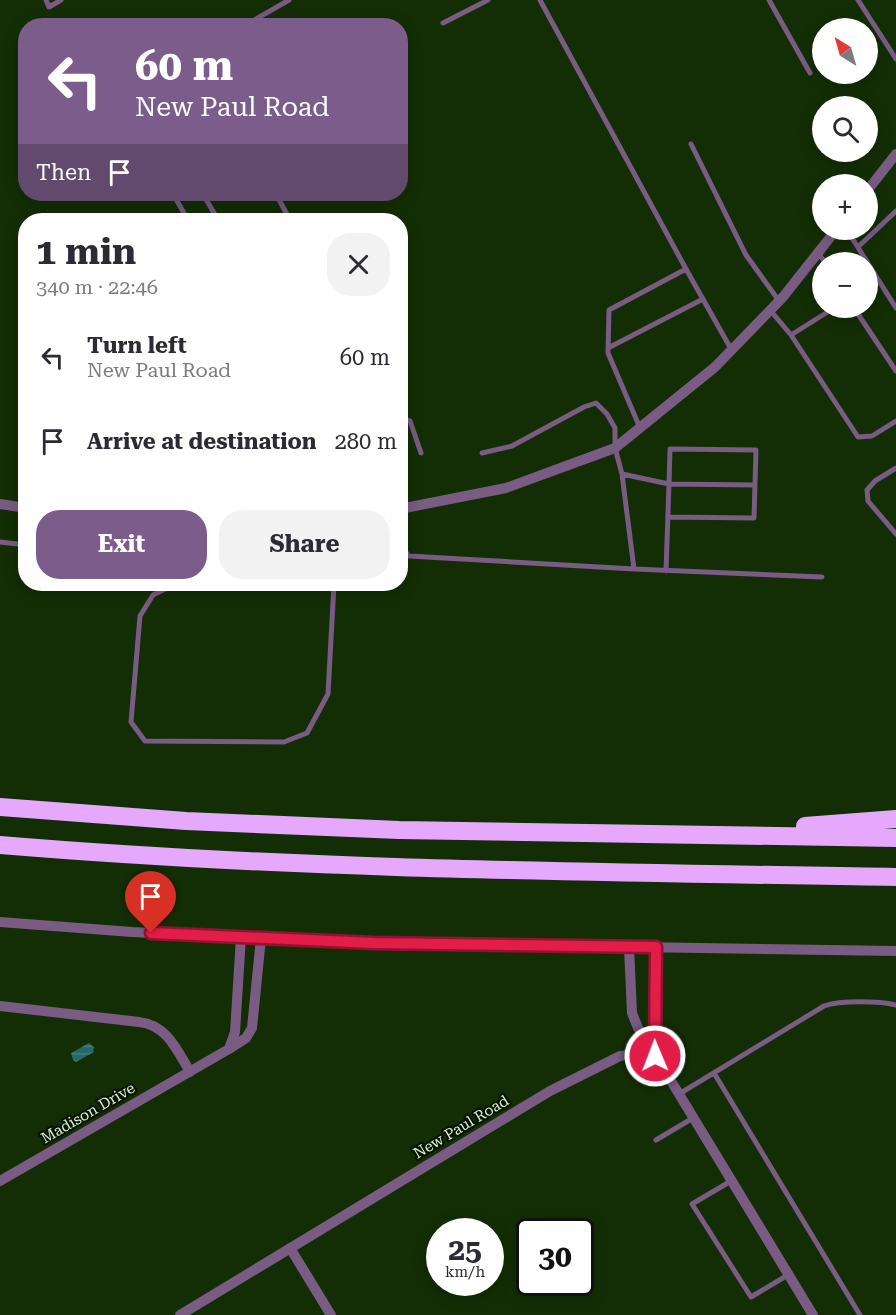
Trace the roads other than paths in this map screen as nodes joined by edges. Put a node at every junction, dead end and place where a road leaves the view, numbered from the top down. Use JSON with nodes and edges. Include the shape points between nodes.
{"nodes":[{"id":1,"x":46,"y":0,"type":"edge"},
{"id":2,"x":61,"y":0,"type":"edge"},
{"id":3,"x":289,"y":0,"type":"edge"},
{"id":4,"x":488,"y":0,"type":"edge"},
{"id":5,"x":540,"y":0,"type":"edge"},
{"id":6,"x":769,"y":0,"type":"edge"},
{"id":7,"x":858,"y":0,"type":"edge"},
{"id":8,"x":258,"y":18,"type":"edge"},
{"id":9,"x":443,"y":23,"type":"dead end"},
{"id":10,"x":896,"y":59,"type":"edge"},
{"id":11,"x":810,"y":73,"type":"dead end"},
{"id":12,"x":691,"y":144,"type":"dead end"},
{"id":13,"x":896,"y":154,"type":"edge"},
{"id":14,"x":878,"y":177,"type":"edge"},
{"id":15,"x":896,"y":211,"type":"edge"},
{"id":16,"x":853,"y":240,"type":"edge"},
{"id":17,"x":858,"y":247,"type":"junction"},
{"id":18,"x":812,"y":267,"type":"edge"},
{"id":19,"x":686,"y":269,"type":"junction"},
{"id":20,"x":703,"y":299,"type":"junction"},
{"id":21,"x":779,"y":301,"type":"junction"},
{"id":22,"x":896,"y":308,"type":"edge"},
{"id":23,"x":770,"y":310,"type":"junction"},
{"id":24,"x":818,"y":318,"type":"edge"},
{"id":25,"x":861,"y":318,"type":"edge"},
{"id":26,"x":790,"y":335,"type":"junction"},
{"id":27,"x":608,"y":348,"type":"junction"},
{"id":28,"x":732,"y":349,"type":"junction"},
{"id":29,"x":896,"y":371,"type":"edge"},
{"id":30,"x":408,"y":420,"type":"edge"},
{"id":31,"x":896,"y":421,"type":"edge"},
{"id":32,"x":640,"y":428,"type":"junction"},
{"id":33,"x":615,"y":448,"type":"junction"},
{"id":34,"x":421,"y":453,"type":"dead end"},
{"id":35,"x":482,"y":453,"type":"dead end"},
{"id":36,"x":896,"y":468,"type":"edge"},
{"id":37,"x":622,"y":474,"type":"junction"},
{"id":38,"x":669,"y":484,"type":"junction"},
{"id":39,"x":756,"y":484,"type":"junction"},
{"id":40,"x":0,"y":504,"type":"edge"},
{"id":41,"x":18,"y":507,"type":"edge"},
{"id":42,"x":408,"y":507,"type":"edge"},
{"id":43,"x":668,"y":517,"type":"junction"},
{"id":44,"x":896,"y":534,"type":"edge"},
{"id":45,"x":0,"y":542,"type":"edge"},
{"id":46,"x":18,"y":544,"type":"edge"},
{"id":47,"x":408,"y":555,"type":"edge"},
{"id":48,"x":634,"y":569,"type":"junction"},
{"id":49,"x":666,"y":571,"type":"junction"},
{"id":50,"x":822,"y":577,"type":"dead end"},
{"id":51,"x":161,"y":591,"type":"edge"},
{"id":52,"x":334,"y":591,"type":"edge"},
{"id":53,"x":0,"y":807,"type":"edge"},
{"id":54,"x":896,"y":819,"type":"edge"},
{"id":55,"x":697,"y":835,"type":"junction"},
{"id":56,"x":896,"y":838,"type":"edge"},
{"id":57,"x":0,"y":844,"type":"edge"},
{"id":58,"x":896,"y":877,"type":"edge"},
{"id":59,"x":0,"y":922,"type":"edge"},
{"id":60,"x":241,"y":937,"type":"junction"},
{"id":61,"x":261,"y":938,"type":"junction"},
{"id":62,"x":629,"y":947,"type":"junction"},
{"id":63,"x":656,"y":947,"type":"junction"},
{"id":64,"x":896,"y":951,"type":"edge"},
{"id":65,"x":238,"y":989,"type":"junction"},
{"id":66,"x":256,"y":990,"type":"junction"},
{"id":67,"x":896,"y":1005,"type":"edge"},
{"id":68,"x":0,"y":1006,"type":"edge"},
{"id":69,"x":229,"y":1049,"type":"junction"},
{"id":70,"x":655,"y":1056,"type":"junction"},
{"id":71,"x":190,"y":1072,"type":"junction"},
{"id":72,"x":714,"y":1073,"type":"junction"},
{"id":73,"x":679,"y":1094,"type":"junction"},
{"id":74,"x":693,"y":1118,"type":"junction"},
{"id":75,"x":656,"y":1140,"type":"dead end"},
{"id":76,"x":732,"y":1180,"type":"junction"},
{"id":77,"x":0,"y":1181,"type":"edge"},
{"id":78,"x":290,"y":1248,"type":"junction"},
{"id":79,"x":789,"y":1274,"type":"junction"},
{"id":80,"x":180,"y":1315,"type":"edge"},
{"id":81,"x":331,"y":1315,"type":"edge"},
{"id":82,"x":813,"y":1315,"type":"edge"},
{"id":83,"x":860,"y":1315,"type":"edge"}],
"edges":[{"from":1,"to":2,"type":"lane","via":[[50,7]]},
{"from":3,"to":8,"type":"lane"},
{"from":4,"to":9,"type":"lane"},
{"from":5,"to":19,"type":"lane"},
{"from":6,"to":11,"type":"lane"},
{"from":7,"to":10,"type":"lane"},
{"from":12,"to":21,"type":"lane","via":[[746,255]]},
{"from":13,"to":14,"type":"street"},
{"from":15,"to":17,"type":"lane"},
{"from":16,"to":17,"type":"lane"},
{"from":17,"to":22,"type":"lane"},
{"from":18,"to":21,"type":"street"},
{"from":19,"to":20,"type":"lane"},
{"from":19,"to":27,"type":"lane","via":[[609,310]]},
{"from":20,"to":27,"type":"lane"},
{"from":20,"to":28,"type":"lane"},
{"from":21,"to":23,"type":"street"},
{"from":23,"to":26,"type":"lane"},
{"from":23,"to":28,"type":"street"},
{"from":24,"to":26,"type":"lane"},
{"from":25,"to":29,"type":"lane"},
{"from":26,"to":31,"type":"lane","via":[[858,437],[872,436]]},
{"from":27,"to":32,"type":"lane"},
{"from":28,"to":32,"type":"street"},
{"from":30,"to":34,"type":"lane"},
{"from":32,"to":33,"type":"street"},
{"from":33,"to":35,"type":"lane","via":[[615,428],[596,404],[584,406],[512,446]]},
{"from":33,"to":37,"type":"lane"},
{"from":33,"to":42,"type":"street","via":[[506,488]]},
{"from":36,"to":44,"type":"lane","via":[[867,490],[868,501]]},
{"from":37,"to":38,"type":"lane"},
{"from":37,"to":48,"type":"lane"},
{"from":38,"to":39,"type":"lane"},
{"from":38,"to":39,"type":"lane","via":[[670,449],[756,450]]},
{"from":38,"to":43,"type":"lane"},
{"from":39,"to":43,"type":"lane","via":[[754,518]]},
{"from":40,"to":41,"type":"street"},
{"from":43,"to":49,"type":"lane"},
{"from":45,"to":46,"type":"lane"},
{"from":47,"to":48,"type":"lane"},
{"from":48,"to":49,"type":"lane"},
{"from":49,"to":50,"type":"lane"},
{"from":51,"to":52,"type":"lane","via":[[153,595],[140,616],[131,722],[145,741],[284,742],[307,733],[328,693]]},
{"from":53,"to":55,"type":"highway","via":[[387,830]]},
{"from":54,"to":55,"type":"highway"},
{"from":55,"to":56,"type":"highway"},
{"from":57,"to":58,"type":"highway","via":[[286,864]]},
{"from":59,"to":60,"type":"street"},
{"from":60,"to":61,"type":"street"},
{"from":60,"to":65,"type":"street"},
{"from":61,"to":62,"type":"street"},
{"from":61,"to":66,"type":"street","name":"Madison Drive"},
{"from":62,"to":63,"type":"street"},
{"from":62,"to":70,"type":"street","via":[[632,1013]]},
{"from":63,"to":64,"type":"street"},
{"from":63,"to":70,"type":"street"},
{"from":65,"to":66,"type":"street"},
{"from":65,"to":69,"type":"street","via":[[235,1032]]},
{"from":66,"to":69,"type":"street","name":"Madison Drive","via":[[250,1033]]},
{"from":67,"to":72,"type":"lane","via":[[830,1004]]},
{"from":68,"to":71,"type":"street","via":[[154,1025],[169,1036]]},
{"from":69,"to":71,"type":"street","name":"Madison Drive"},
{"from":70,"to":73,"type":"street"},
{"from":70,"to":78,"type":"street","name":"New Paul Road","via":[[620,1056],[571,1080]]},
{"from":71,"to":77,"type":"street","name":"Madison Drive"},
{"from":72,"to":73,"type":"lane"},
{"from":72,"to":83,"type":"lane"},
{"from":73,"to":74,"type":"street"},
{"from":74,"to":75,"type":"lane"},
{"from":74,"to":76,"type":"street"},
{"from":76,"to":79,"type":"street"},
{"from":76,"to":79,"type":"lane","via":[[693,1204],[698,1213],[751,1297]]},
{"from":78,"to":80,"type":"street","name":"New Paul Road"},
{"from":78,"to":81,"type":"street"},
{"from":79,"to":82,"type":"street"}]}
